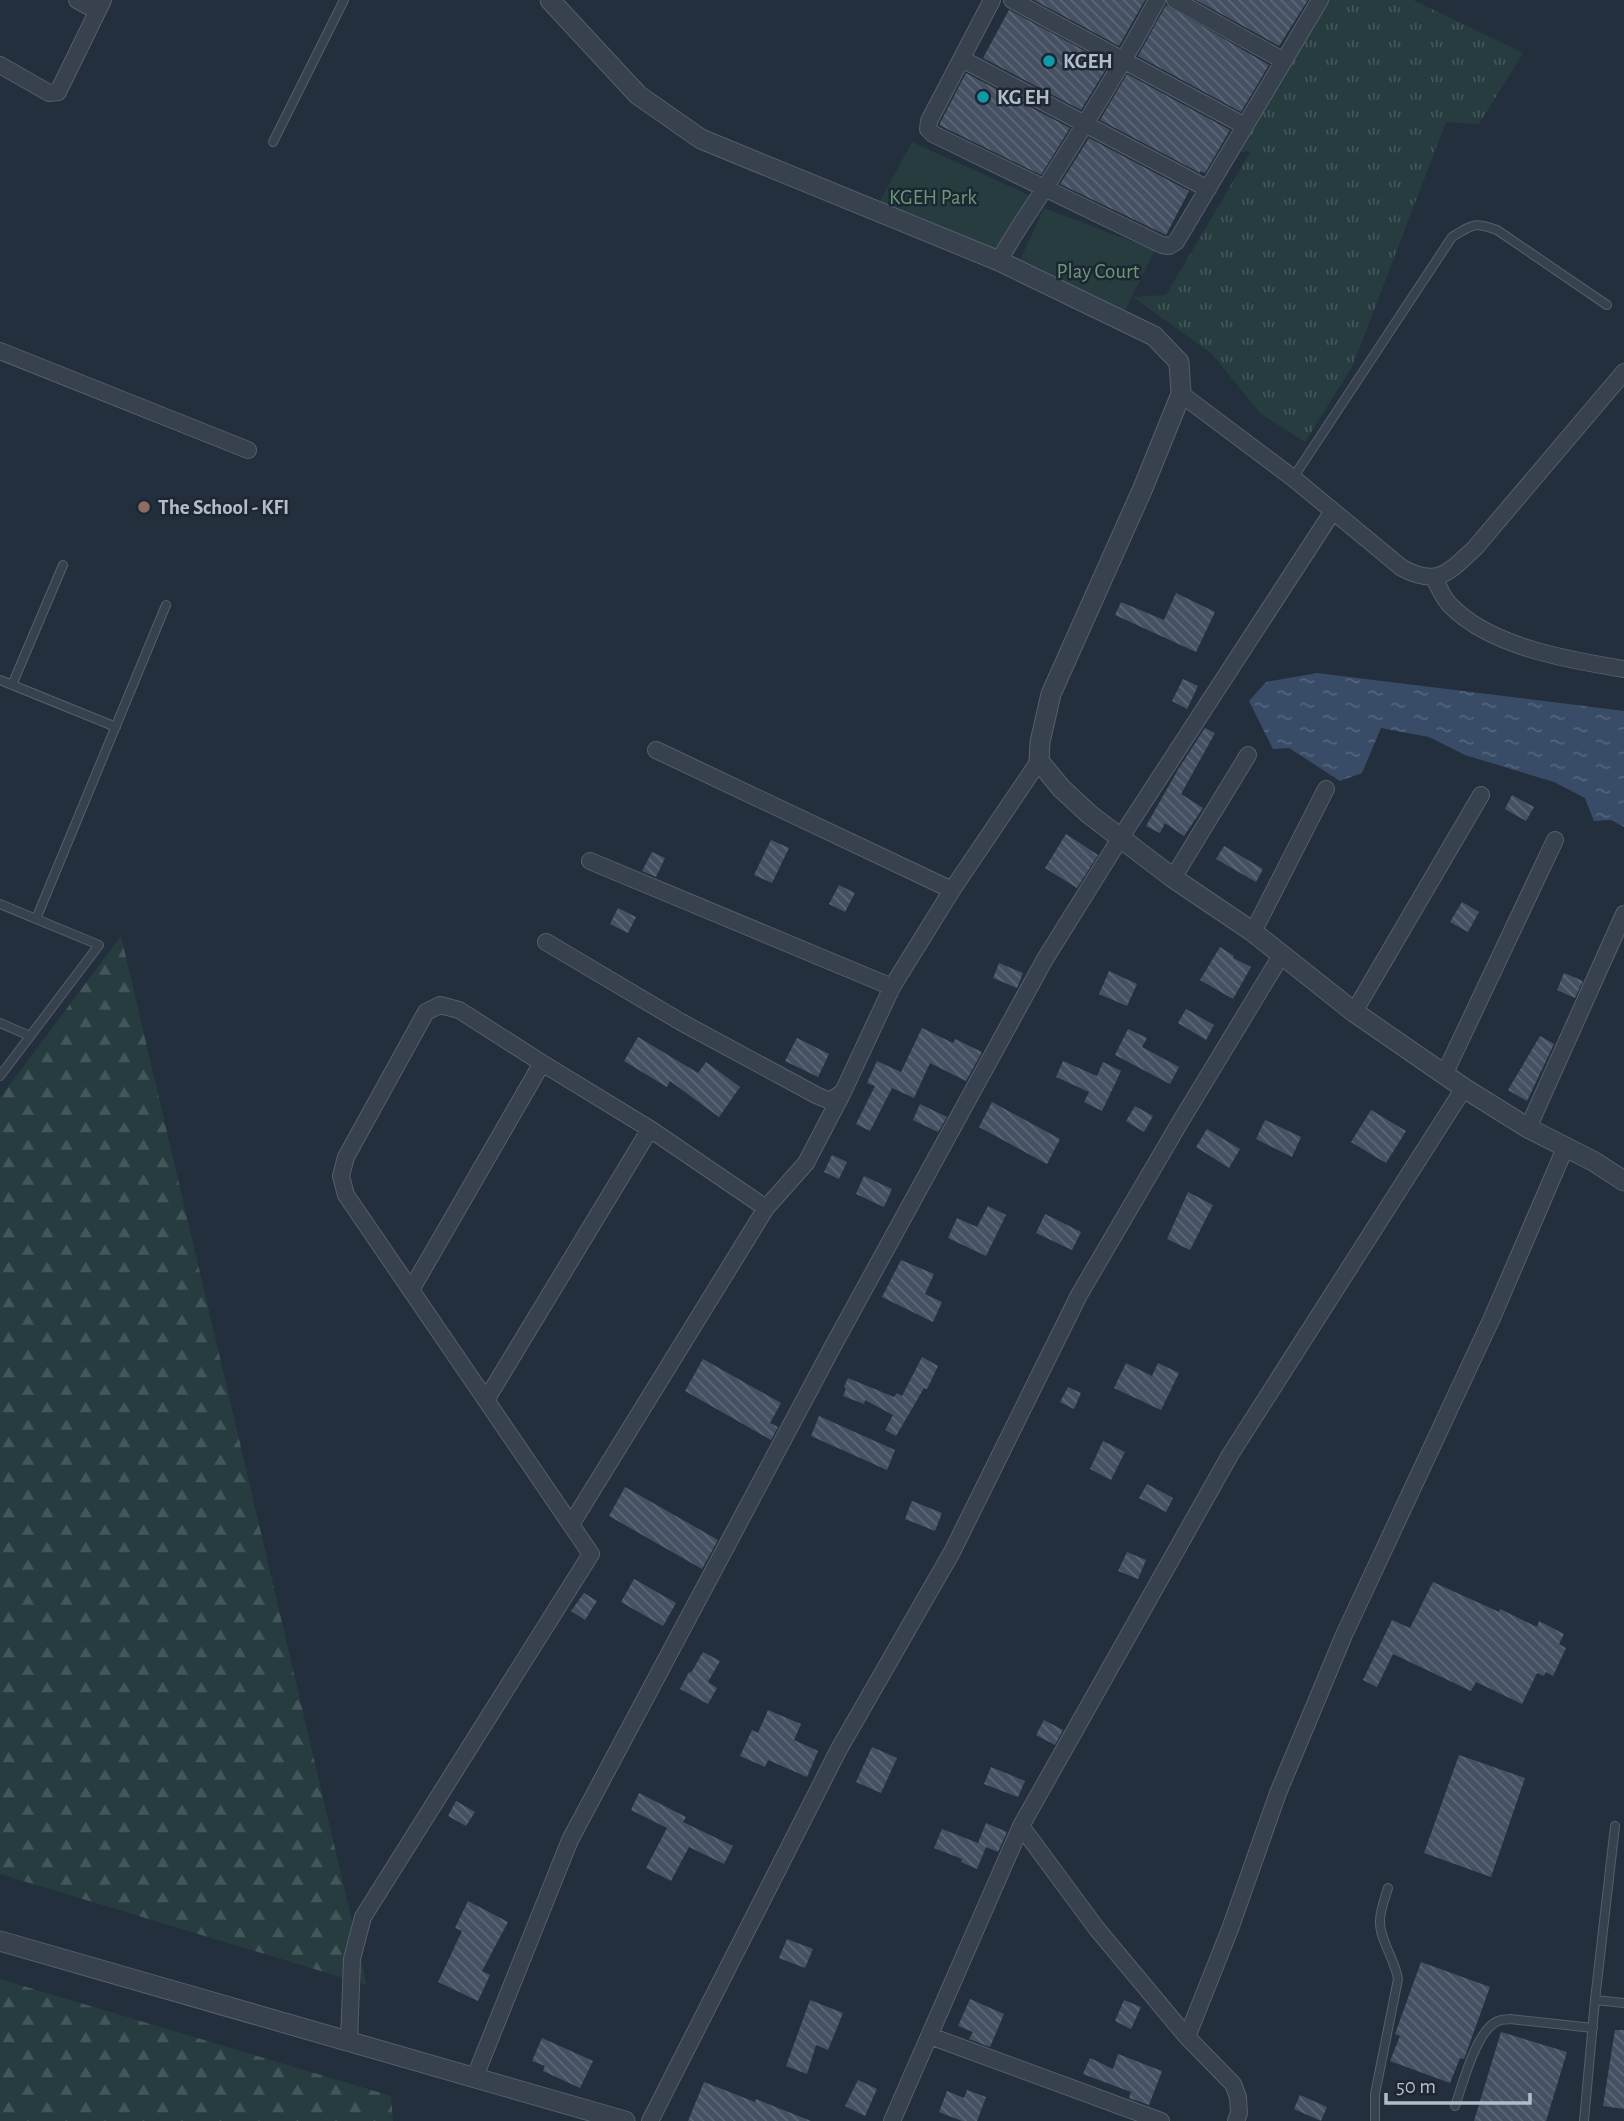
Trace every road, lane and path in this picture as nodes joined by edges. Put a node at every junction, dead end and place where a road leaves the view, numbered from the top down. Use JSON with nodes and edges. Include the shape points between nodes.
{"nodes":[{"id":1,"x":77,"y":0,"type":"edge"},
{"id":2,"x":344,"y":0,"type":"edge"},
{"id":3,"x":550,"y":0,"type":"edge"},
{"id":4,"x":992,"y":0,"type":"edge"},
{"id":5,"x":1012,"y":0,"type":"edge"},
{"id":6,"x":1157,"y":0,"type":"edge"},
{"id":7,"x":1175,"y":0,"type":"edge"},
{"id":8,"x":1320,"y":0,"type":"edge"},
{"id":9,"x":100,"y":5,"type":"edge"},
{"id":10,"x":961,"y":59,"type":"junction"},
{"id":11,"x":1125,"y":59,"type":"junction"},
{"id":12,"x":1284,"y":61,"type":"junction"},
{"id":13,"x":0,"y":65,"type":"edge"},
{"id":14,"x":1085,"y":124,"type":"junction"},
{"id":15,"x":1245,"y":126,"type":"junction"},
{"id":16,"x":272,"y":142,"type":"dead end"},
{"id":17,"x":1045,"y":189,"type":"junction"},
{"id":18,"x":1208,"y":189,"type":"junction"},
{"id":19,"x":999,"y":261,"type":"junction"},
{"id":20,"x":1607,"y":305,"type":"dead end"},
{"id":21,"x":0,"y":351,"type":"edge"},
{"id":22,"x":1624,"y":372,"type":"edge"},
{"id":23,"x":1181,"y":394,"type":"junction"},
{"id":24,"x":248,"y":450,"type":"dead end"},
{"id":25,"x":1293,"y":478,"type":"junction"},
{"id":26,"x":1333,"y":511,"type":"junction"},
{"id":27,"x":63,"y":565,"type":"dead end"},
{"id":28,"x":1434,"y":578,"type":"junction"},
{"id":29,"x":166,"y":606,"type":"dead end"},
{"id":30,"x":1624,"y":669,"type":"edge"},
{"id":31,"x":0,"y":680,"type":"edge"},
{"id":32,"x":12,"y":685,"type":"junction"},
{"id":33,"x":116,"y":727,"type":"junction"},
{"id":34,"x":656,"y":750,"type":"dead end"},
{"id":35,"x":1248,"y":755,"type":"dead end"},
{"id":36,"x":1039,"y":761,"type":"junction"},
{"id":37,"x":1326,"y":789,"type":"dead end"},
{"id":38,"x":1481,"y":795,"type":"dead end"},
{"id":39,"x":1121,"y":837,"type":"junction"},
{"id":40,"x":1555,"y":840,"type":"dead end"},
{"id":41,"x":590,"y":861,"type":"dead end"},
{"id":42,"x":1173,"y":878,"type":"junction"},
{"id":43,"x":952,"y":890,"type":"junction"},
{"id":44,"x":0,"y":904,"type":"edge"},
{"id":45,"x":1624,"y":914,"type":"edge"},
{"id":46,"x":36,"y":919,"type":"junction"},
{"id":47,"x":1253,"y":932,"type":"junction"},
{"id":48,"x":546,"y":942,"type":"dead end"},
{"id":49,"x":1282,"y":954,"type":"junction"},
{"id":50,"x":892,"y":987,"type":"junction"},
{"id":51,"x":1354,"y":1012,"type":"junction"},
{"id":52,"x":0,"y":1023,"type":"edge"},
{"id":53,"x":30,"y":1036,"type":"junction"},
{"id":54,"x":541,"y":1063,"type":"junction"},
{"id":55,"x":1444,"y":1075,"type":"junction"},
{"id":56,"x":0,"y":1076,"type":"edge"},
{"id":57,"x":1464,"y":1088,"type":"junction"},
{"id":58,"x":843,"y":1091,"type":"junction"},
{"id":59,"x":1528,"y":1128,"type":"junction"},
{"id":60,"x":650,"y":1129,"type":"junction"},
{"id":61,"x":1566,"y":1146,"type":"junction"},
{"id":62,"x":1624,"y":1181,"type":"edge"},
{"id":63,"x":766,"y":1208,"type":"junction"},
{"id":64,"x":411,"y":1290,"type":"junction"},
{"id":65,"x":486,"y":1400,"type":"junction"},
{"id":66,"x":572,"y":1523,"type":"junction"},
{"id":67,"x":1021,"y":1826,"type":"junction"},
{"id":68,"x":1615,"y":1826,"type":"dead end"},
{"id":69,"x":1388,"y":1888,"type":"dead end"},
{"id":70,"x":0,"y":1941,"type":"edge"},
{"id":71,"x":1595,"y":2000,"type":"junction"},
{"id":72,"x":1624,"y":2003,"type":"edge"},
{"id":73,"x":1592,"y":2028,"type":"junction"},
{"id":74,"x":930,"y":2036,"type":"junction"},
{"id":75,"x":1187,"y":2037,"type":"junction"},
{"id":76,"x":349,"y":2042,"type":"junction"},
{"id":77,"x":474,"y":2078,"type":"junction"},
{"id":78,"x":1455,"y":2106,"type":"dead end"},
{"id":79,"x":897,"y":2120,"type":"edge"},
{"id":80,"x":625,"y":2121,"type":"edge"},
{"id":81,"x":650,"y":2121,"type":"edge"},
{"id":82,"x":1161,"y":2121,"type":"edge"},
{"id":83,"x":1236,"y":2121,"type":"edge"},
{"id":84,"x":1375,"y":2121,"type":"edge"},
{"id":85,"x":1584,"y":2121,"type":"edge"}],
"edges":[{"from":1,"to":9,"type":"street"},
{"from":2,"to":16,"type":"lane"},
{"from":3,"to":19,"type":"street","via":[[638,95],[701,139]]},
{"from":4,"to":10,"type":"street"},
{"from":5,"to":11,"type":"street"},
{"from":6,"to":11,"type":"street"},
{"from":7,"to":12,"type":"street"},
{"from":8,"to":12,"type":"street"},
{"from":9,"to":13,"type":"street","via":[[58,92],[49,93]]},
{"from":10,"to":14,"type":"street"},
{"from":10,"to":17,"type":"street","via":[[928,129]]},
{"from":11,"to":14,"type":"street"},
{"from":11,"to":15,"type":"street"},
{"from":12,"to":15,"type":"street"},
{"from":14,"to":17,"type":"street"},
{"from":14,"to":18,"type":"street"},
{"from":15,"to":18,"type":"street"},
{"from":17,"to":18,"type":"street","via":[[1169,246],[1176,242]]},
{"from":17,"to":19,"type":"street"},
{"from":19,"to":23,"type":"street","via":[[1154,336],[1179,362]]},
{"from":20,"to":25,"type":"lane","via":[[1497,230],[1479,224],[1467,227],[1452,237]]},
{"from":21,"to":24,"type":"street"},
{"from":22,"to":28,"type":"street","via":[[1475,548],[1454,568]]},
{"from":23,"to":25,"type":"street"},
{"from":23,"to":36,"type":"street","via":[[1051,694]]},
{"from":25,"to":26,"type":"street"},
{"from":26,"to":28,"type":"street","via":[[1402,568],[1419,577]]},
{"from":26,"to":39,"type":"street"},
{"from":27,"to":32,"type":"lane"},
{"from":28,"to":30,"type":"street","via":[[1448,604],[1471,624],[1573,661]]},
{"from":29,"to":33,"type":"lane"},
{"from":31,"to":32,"type":"lane"},
{"from":32,"to":33,"type":"lane"},
{"from":33,"to":46,"type":"lane"},
{"from":34,"to":43,"type":"street"},
{"from":35,"to":42,"type":"street"},
{"from":36,"to":39,"type":"street","via":[[1089,814]]},
{"from":36,"to":43,"type":"street"},
{"from":37,"to":47,"type":"street"},
{"from":38,"to":51,"type":"street"},
{"from":39,"to":42,"type":"street"},
{"from":39,"to":77,"type":"street","via":[[1031,983],[570,1840]]},
{"from":40,"to":55,"type":"street"},
{"from":41,"to":50,"type":"street"},
{"from":42,"to":47,"type":"street"},
{"from":43,"to":50,"type":"street"},
{"from":44,"to":46,"type":"lane"},
{"from":45,"to":59,"type":"street"},
{"from":46,"to":53,"type":"lane","via":[[99,945]]},
{"from":47,"to":49,"type":"street"},
{"from":48,"to":58,"type":"street","via":[[816,1095],[830,1101]]},
{"from":49,"to":51,"type":"street"},
{"from":49,"to":81,"type":"street","via":[[1079,1295],[952,1552],[839,1749]]},
{"from":50,"to":58,"type":"street"},
{"from":51,"to":55,"type":"street"},
{"from":52,"to":53,"type":"lane"},
{"from":53,"to":56,"type":"lane"},
{"from":54,"to":60,"type":"street"},
{"from":54,"to":64,"type":"street"},
{"from":54,"to":64,"type":"street","via":[[459,1010],[440,1005],[426,1012],[346,1157],[341,1176],[346,1195]]},
{"from":55,"to":57,"type":"street"},
{"from":57,"to":59,"type":"street"},
{"from":57,"to":67,"type":"street","via":[[1230,1455]]},
{"from":58,"to":63,"type":"street","via":[[806,1163]]},
{"from":59,"to":61,"type":"street"},
{"from":60,"to":63,"type":"street"},
{"from":60,"to":65,"type":"street"},
{"from":61,"to":62,"type":"street"},
{"from":61,"to":75,"type":"street","via":[[1492,1318],[1344,1635],[1278,1793]]},
{"from":63,"to":66,"type":"street"},
{"from":64,"to":65,"type":"street"},
{"from":65,"to":66,"type":"street"},
{"from":66,"to":76,"type":"street","via":[[591,1554],[363,1917],[352,1959]]},
{"from":67,"to":74,"type":"street"},
{"from":67,"to":75,"type":"street","via":[[1097,1929]]},
{"from":68,"to":71,"type":"lane"},
{"from":69,"to":84,"type":"lane","via":[[1379,1923],[1398,1979],[1375,2094]]},
{"from":70,"to":76,"type":"street"},
{"from":71,"to":72,"type":"lane"},
{"from":71,"to":73,"type":"lane"},
{"from":73,"to":78,"type":"lane","via":[[1498,2021],[1479,2041]]},
{"from":73,"to":85,"type":"lane"},
{"from":74,"to":79,"type":"street"},
{"from":74,"to":82,"type":"street"},
{"from":75,"to":83,"type":"street","via":[[1233,2084],[1238,2096]]},
{"from":76,"to":77,"type":"street"},
{"from":77,"to":80,"type":"street"}]}
